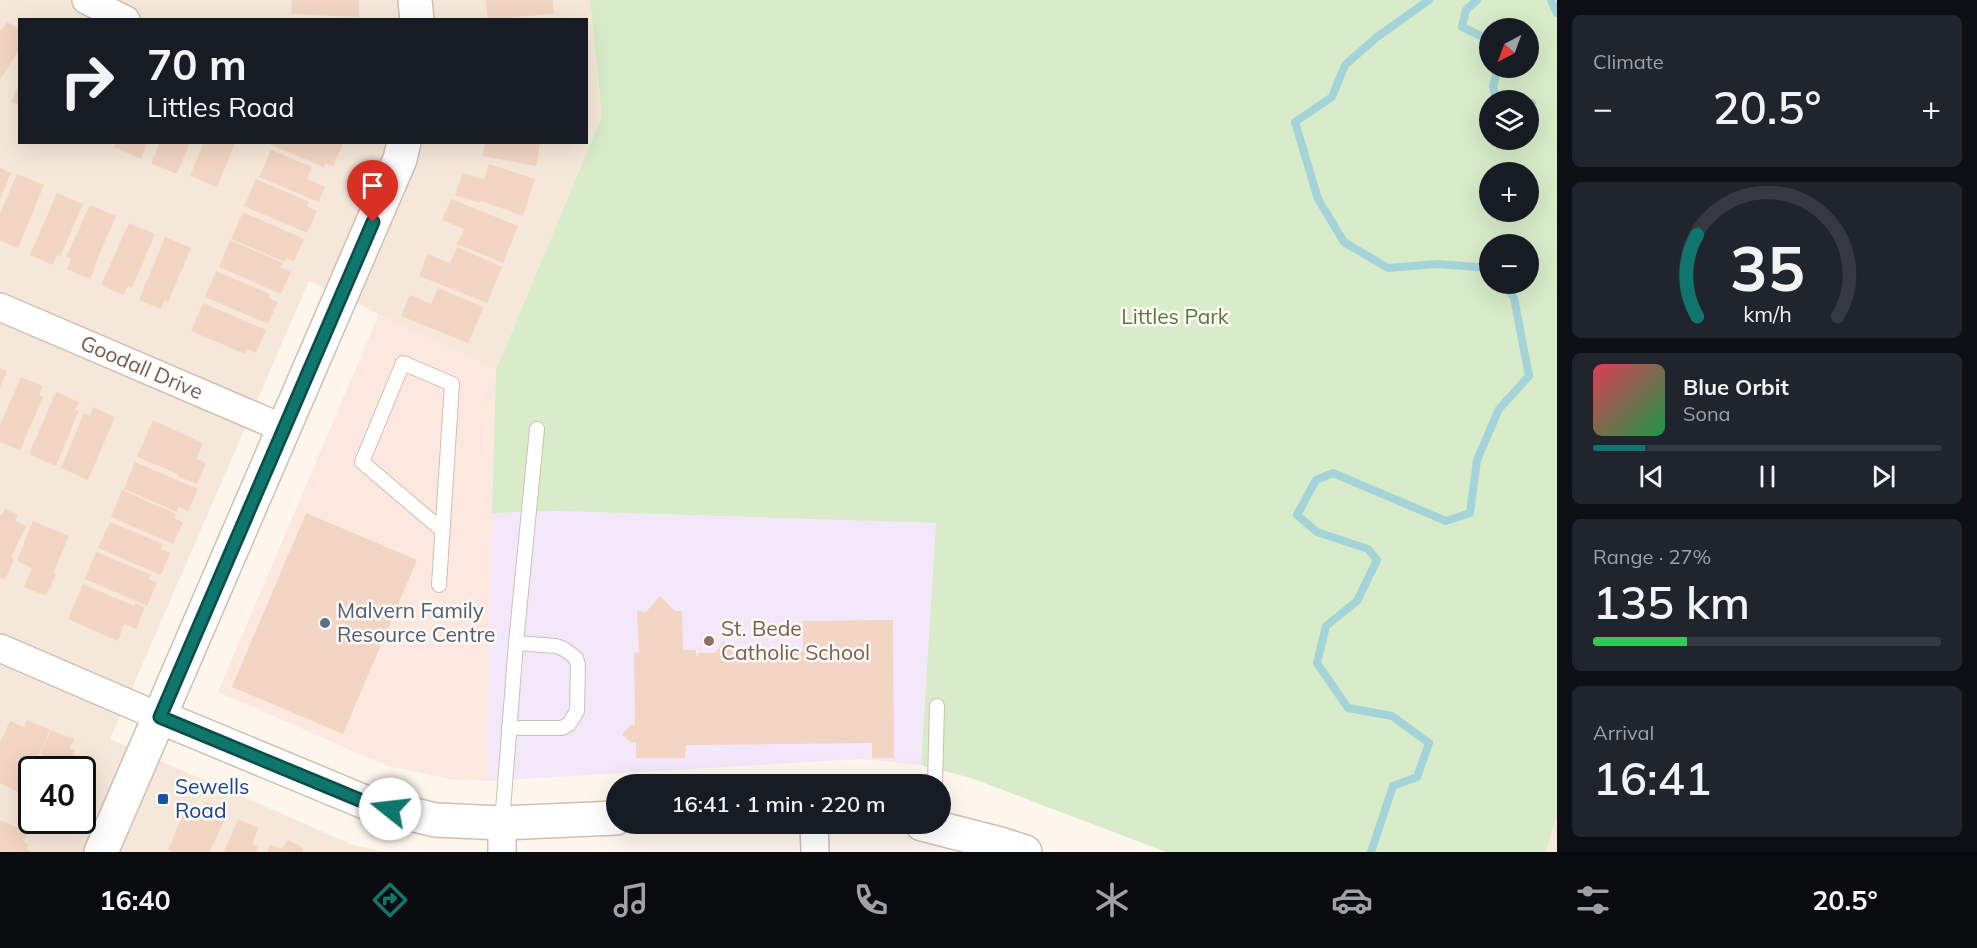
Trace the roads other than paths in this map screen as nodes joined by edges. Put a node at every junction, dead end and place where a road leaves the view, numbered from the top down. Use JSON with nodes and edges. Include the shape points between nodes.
{"nodes":[{"id":1,"x":86,"y":0,"type":"edge"},
{"id":2,"x":415,"y":0,"type":"edge"},
{"id":3,"x":122,"y":18,"type":"edge"},
{"id":4,"x":417,"y":18,"type":"edge"},
{"id":5,"x":404,"y":144,"type":"edge"},
{"id":6,"x":0,"y":308,"type":"edge"},
{"id":7,"x":285,"y":429,"type":"junction"},
{"id":8,"x":537,"y":429,"type":"dead end"},
{"id":9,"x":442,"y":530,"type":"junction"},
{"id":10,"x":439,"y":585,"type":"dead end"},
{"id":11,"x":516,"y":643,"type":"junction"},
{"id":12,"x":0,"y":648,"type":"edge"},
{"id":13,"x":937,"y":706,"type":"dead end"},
{"id":14,"x":160,"y":717,"type":"junction"},
{"id":15,"x":509,"y":728,"type":"junction"},
{"id":16,"x":935,"y":774,"type":"edge"},
{"id":17,"x":606,"y":820,"type":"edge"},
{"id":18,"x":951,"y":831,"type":"edge"},
{"id":19,"x":814,"y":834,"type":"edge"},
{"id":20,"x":502,"y":837,"type":"edge"},
{"id":21,"x":101,"y":852,"type":"edge"},
{"id":22,"x":815,"y":852,"type":"edge"},
{"id":23,"x":1025,"y":852,"type":"edge"}],
"edges":[{"from":1,"to":3,"type":"street"},
{"from":2,"to":4,"type":"street"},
{"from":5,"to":7,"type":"street"},
{"from":6,"to":7,"type":"street","name":"Goodall Drive"},
{"from":7,"to":14,"type":"street"},
{"from":8,"to":11,"type":"lane"},
{"from":9,"to":9,"type":"lane","via":[[362,462],[403,363],[452,384]]},
{"from":9,"to":10,"type":"lane"},
{"from":11,"to":15,"type":"lane"},
{"from":11,"to":15,"type":"lane","via":[[555,646],[576,658],[577,711],[562,728]]},
{"from":12,"to":14,"type":"street"},
{"from":13,"to":16,"type":"lane"},
{"from":14,"to":20,"type":"street","via":[[367,803]]},
{"from":14,"to":21,"type":"street"},
{"from":15,"to":20,"type":"lane"},
{"from":17,"to":20,"type":"street"},
{"from":18,"to":23,"type":"street"},
{"from":19,"to":22,"type":"street"}]}
